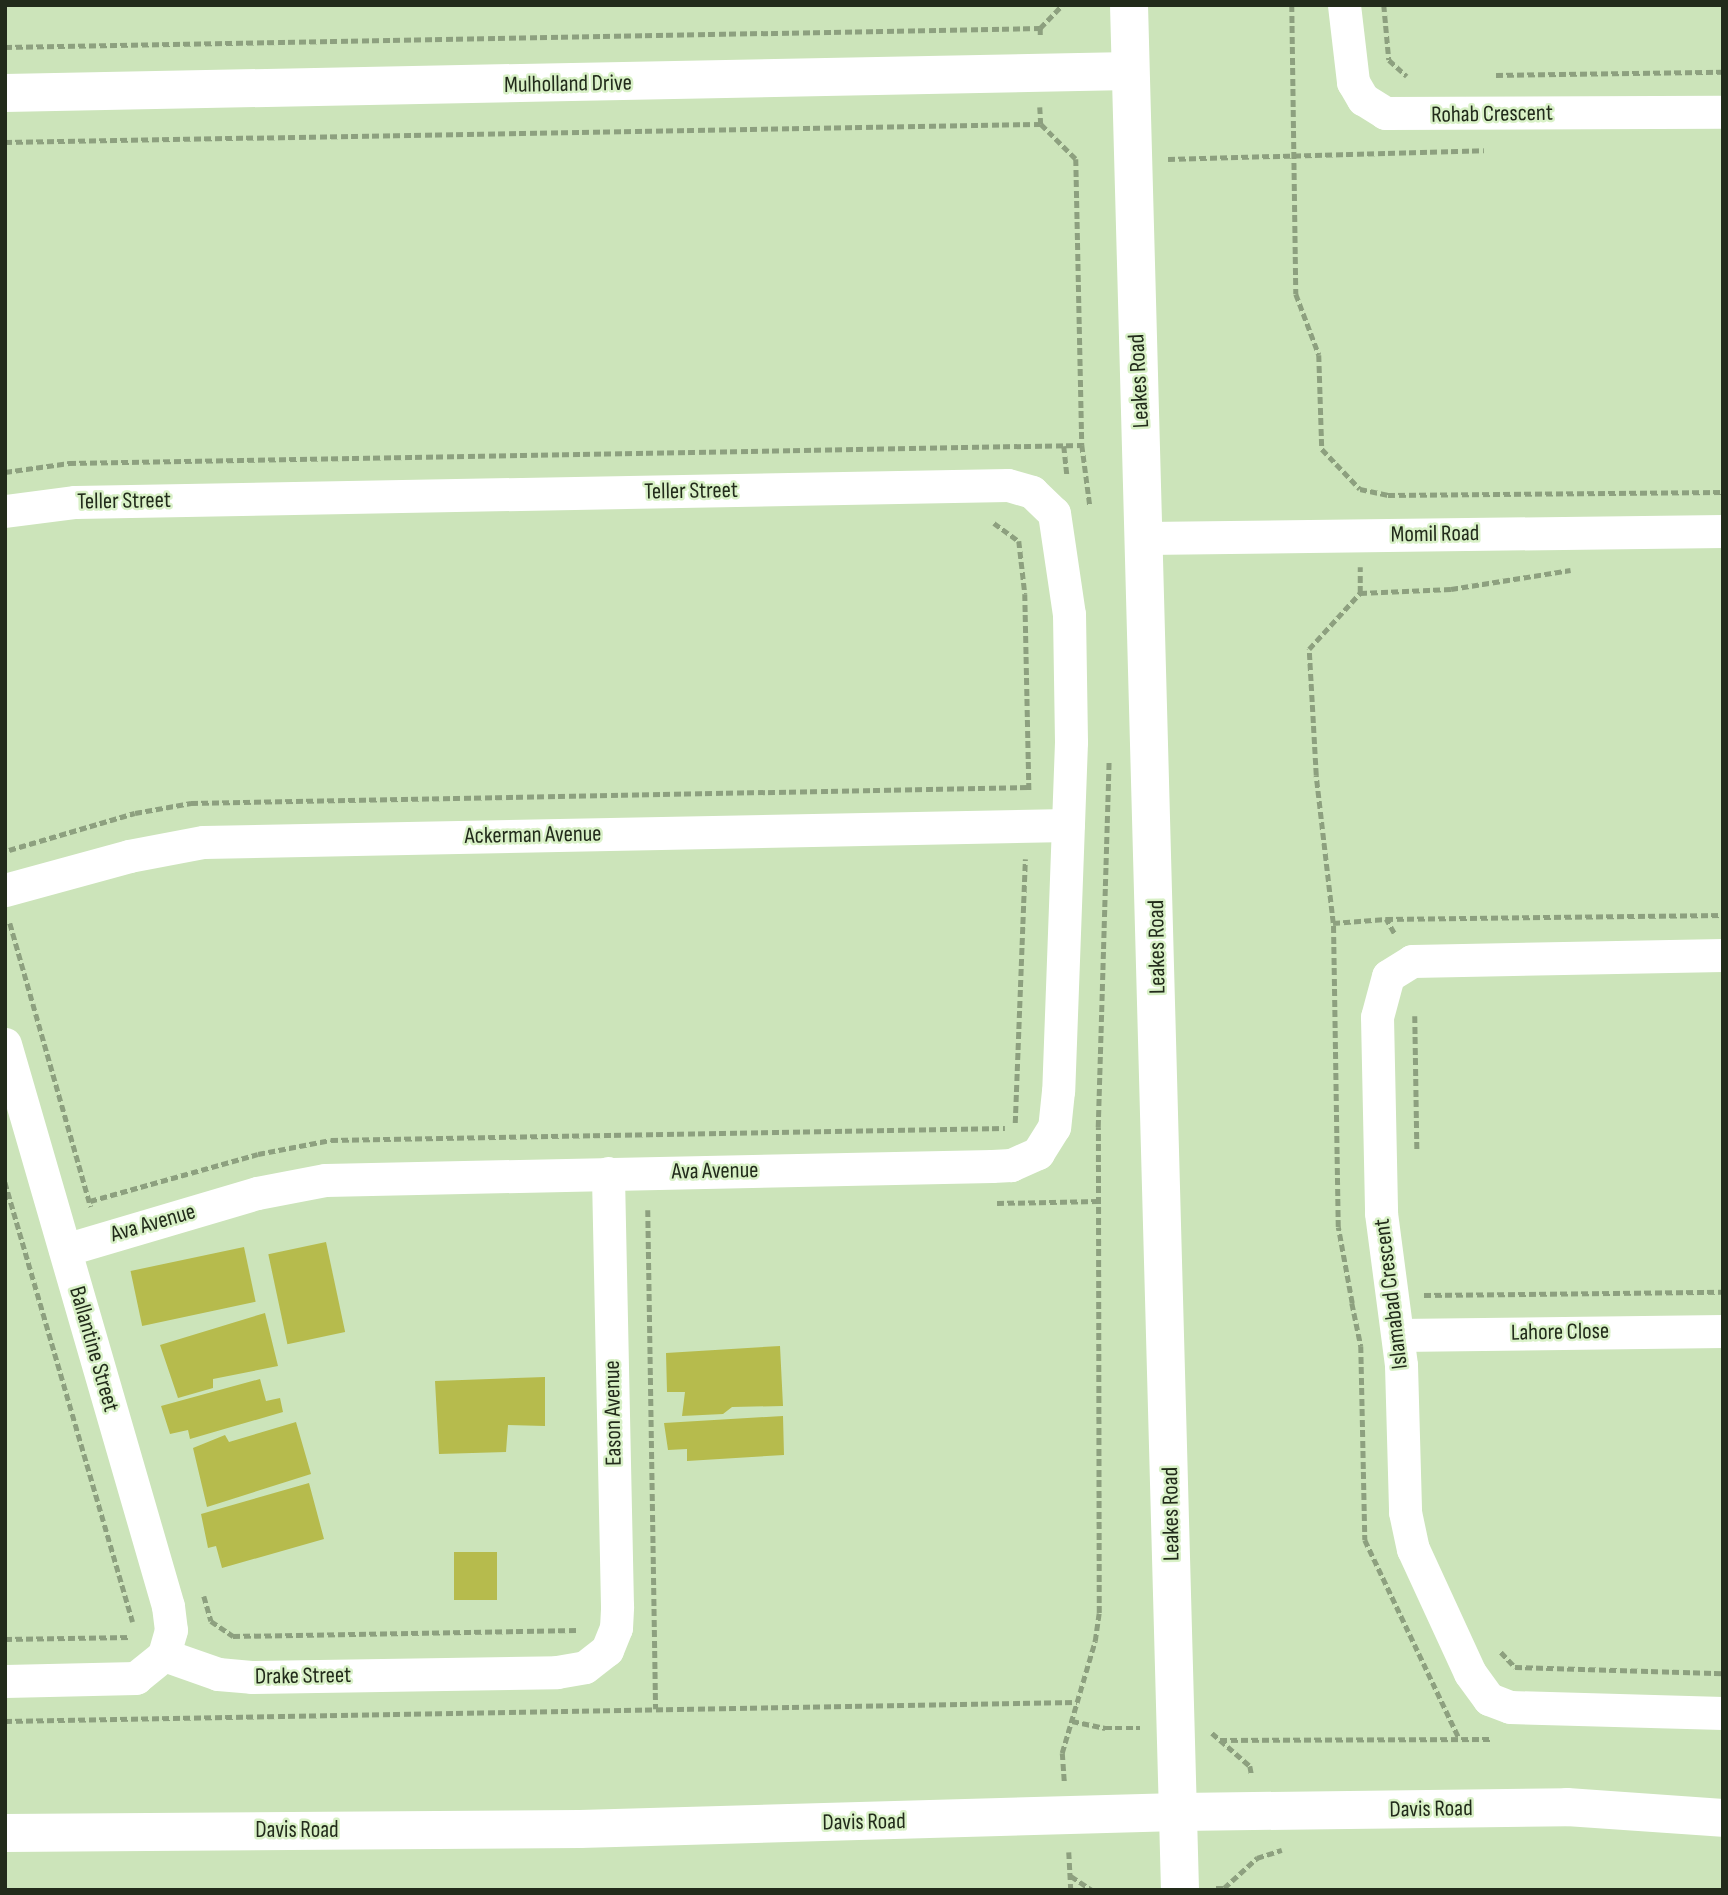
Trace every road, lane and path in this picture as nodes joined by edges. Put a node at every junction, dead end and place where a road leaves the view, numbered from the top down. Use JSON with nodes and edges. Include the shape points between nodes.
{"nodes":[{"id":1,"x":1129,"y":5,"type":"edge"},
{"id":2,"x":1292,"y":5,"type":"edge"},
{"id":3,"x":1345,"y":5,"type":"edge"},
{"id":4,"x":1384,"y":5,"type":"edge"},
{"id":5,"x":1040,"y":28,"type":"dead end"},
{"id":6,"x":5,"y":47,"type":"edge"},
{"id":7,"x":1130,"y":71,"type":"junction"},
{"id":8,"x":1723,"y":72,"type":"edge"},
{"id":9,"x":1488,"y":75,"type":"dead end"},
{"id":10,"x":1419,"y":76,"type":"dead end"},
{"id":11,"x":5,"y":93,"type":"edge"},
{"id":12,"x":1723,"y":112,"type":"edge"},
{"id":13,"x":1041,"y":124,"type":"dead end"},
{"id":14,"x":5,"y":142,"type":"edge"},
{"id":15,"x":1488,"y":150,"type":"dead end"},
{"id":16,"x":1293,"y":153,"type":"junction"},
{"id":17,"x":1132,"y":161,"type":"junction"},
{"id":18,"x":1082,"y":445,"type":"dead end"},
{"id":19,"x":5,"y":471,"type":"edge"},
{"id":20,"x":1360,"y":489,"type":"junction"},
{"id":21,"x":1723,"y":492,"type":"edge"},
{"id":22,"x":5,"y":511,"type":"edge"},
{"id":23,"x":984,"y":523,"type":"dead end"},
{"id":24,"x":1723,"y":531,"type":"edge"},
{"id":25,"x":1359,"y":535,"type":"junction"},
{"id":26,"x":1146,"y":538,"type":"junction"},
{"id":27,"x":1581,"y":569,"type":"dead end"},
{"id":28,"x":1360,"y":593,"type":"junction"},
{"id":29,"x":1068,"y":825,"type":"junction"},
{"id":30,"x":1027,"y":826,"type":"junction"},
{"id":31,"x":1011,"y":863,"type":"dead end"},
{"id":32,"x":1025,"y":863,"type":"junction"},
{"id":33,"x":7,"y":904,"type":"edge"},
{"id":34,"x":1386,"y":919,"type":"dead end"},
{"id":35,"x":24,"y":923,"type":"dead end"},
{"id":36,"x":1333,"y":923,"type":"junction"},
{"id":37,"x":12,"y":927,"type":"junction"},
{"id":38,"x":1723,"y":955,"type":"edge"},
{"id":39,"x":1380,"y":996,"type":"junction"},
{"id":40,"x":5,"y":1044,"type":"edge"},
{"id":41,"x":1015,"y":1128,"type":"dead end"},
{"id":42,"x":1417,"y":1157,"type":"dead end"},
{"id":43,"x":608,"y":1173,"type":"junction"},
{"id":44,"x":5,"y":1182,"type":"edge"},
{"id":45,"x":648,"y":1210,"type":"dead end"},
{"id":46,"x":100,"y":1238,"type":"junction"},
{"id":47,"x":65,"y":1250,"type":"junction"},
{"id":48,"x":1428,"y":1283,"type":"dead end"},
{"id":49,"x":1723,"y":1292,"type":"edge"},
{"id":50,"x":1430,"y":1295,"type":"junction"},
{"id":51,"x":1391,"y":1298,"type":"junction"},
{"id":52,"x":1352,"y":1303,"type":"junction"},
{"id":53,"x":1723,"y":1331,"type":"edge"},
{"id":54,"x":1434,"y":1334,"type":"junction"},
{"id":55,"x":1398,"y":1335,"type":"junction"},
{"id":56,"x":203,"y":1594,"type":"dead end"},
{"id":57,"x":211,"y":1621,"type":"junction"},
{"id":58,"x":655,"y":1629,"type":"junction"},
{"id":59,"x":5,"y":1639,"type":"edge"},
{"id":60,"x":611,"y":1639,"type":"junction"},
{"id":61,"x":1496,"y":1641,"type":"dead end"},
{"id":62,"x":160,"y":1653,"type":"junction"},
{"id":63,"x":1723,"y":1673,"type":"edge"},
{"id":64,"x":5,"y":1681,"type":"edge"},
{"id":65,"x":1077,"y":1702,"type":"dead end"},
{"id":66,"x":656,"y":1709,"type":"junction"},
{"id":67,"x":1723,"y":1713,"type":"edge"},
{"id":68,"x":160,"y":1718,"type":"junction"},
{"id":69,"x":5,"y":1721,"type":"edge"},
{"id":70,"x":1220,"y":1740,"type":"dead end"},
{"id":71,"x":1179,"y":1812,"type":"junction"},
{"id":72,"x":1723,"y":1818,"type":"edge"},
{"id":73,"x":5,"y":1833,"type":"edge"},
{"id":74,"x":1296,"y":1845,"type":"dead end"},
{"id":75,"x":1071,"y":1875,"type":"dead end"},
{"id":76,"x":1203,"y":1889,"type":"edge"},
{"id":77,"x":157,"y":1890,"type":"edge"},
{"id":78,"x":168,"y":1890,"type":"edge"},
{"id":79,"x":1092,"y":1890,"type":"edge"},
{"id":80,"x":1180,"y":1890,"type":"edge"}],
"edges":[{"from":1,"to":7,"type":"street","name":"Leakes Road"},
{"from":2,"to":16,"type":"path"},
{"from":3,"to":12,"type":"street","name":"Rohab Crescent","via":[[1353,82],[1363,99],[1385,113]]},
{"from":4,"to":10,"type":"path","via":[[1389,60],[1406,76]]},
{"from":5,"to":6,"type":"path"},
{"from":7,"to":11,"type":"street","name":"Mulholland Drive"},
{"from":7,"to":17,"type":"street","name":"Leakes Road"},
{"from":8,"to":9,"type":"path"},
{"from":13,"to":14,"type":"path"},
{"from":15,"to":16,"type":"path"},
{"from":16,"to":17,"type":"path"},
{"from":16,"to":20,"type":"path","via":[[1296,294],[1319,355],[1322,449]]},
{"from":17,"to":26,"type":"street","name":"Leakes Road"},
{"from":18,"to":19,"type":"path","via":[[69,463]]},
{"from":20,"to":21,"type":"path","via":[[1388,495]]},
{"from":20,"to":25,"type":"path"},
{"from":22,"to":29,"type":"street","name":"Teller Street","via":[[89,502],[1021,487],[1041,498],[1054,513],[1063,562],[1070,648]]},
{"from":23,"to":30,"type":"path","via":[[998,523],[1019,541],[1026,640]]},
{"from":24,"to":25,"type":"street","name":"Momil Road"},
{"from":25,"to":26,"type":"street","name":"Momil Road"},
{"from":25,"to":28,"type":"path"},
{"from":26,"to":71,"type":"street","name":"Leakes Road"},
{"from":27,"to":28,"type":"path","via":[[1451,589]]},
{"from":28,"to":36,"type":"path","via":[[1309,649],[1316,775]]},
{"from":29,"to":30,"type":"street","name":"Ackerman Avenue"},
{"from":29,"to":43,"type":"street","name":"Ava Avenue","via":[[1058,1091],[1054,1127],[1038,1153],[1024,1161],[992,1166]]},
{"from":30,"to":32,"type":"path"},
{"from":30,"to":33,"type":"street","name":"Ackerman Avenue","via":[[203,842],[129,856]]},
{"from":31,"to":32,"type":"path"},
{"from":32,"to":41,"type":"path"},
{"from":33,"to":37,"type":"path"},
{"from":34,"to":36,"type":"path"},
{"from":35,"to":37,"type":"path"},
{"from":36,"to":52,"type":"path","via":[[1338,1227]]},
{"from":37,"to":46,"type":"path"},
{"from":38,"to":39,"type":"street","via":[[1412,961],[1388,976]]},
{"from":39,"to":42,"type":"path","via":[[1415,995]]},
{"from":39,"to":51,"type":"street","name":"Islamabad Crescent","via":[[1381,1213]]},
{"from":40,"to":47,"type":"street","name":"Ballantine Street"},
{"from":43,"to":46,"type":"street","name":"Ava Avenue","via":[[325,1180],[257,1193]]},
{"from":43,"to":60,"type":"street","name":"Eason Avenue"},
{"from":44,"to":59,"type":"path","via":[[137,1637]]},
{"from":45,"to":58,"type":"path"},
{"from":46,"to":47,"type":"street","name":"Ava Avenue"},
{"from":47,"to":62,"type":"street","name":"Ballantine Street"},
{"from":48,"to":50,"type":"path"},
{"from":49,"to":50,"type":"path"},
{"from":50,"to":51,"type":"path"},
{"from":50,"to":54,"type":"path"},
{"from":51,"to":52,"type":"path"},
{"from":51,"to":55,"type":"street","name":"Islamabad Crescent"},
{"from":52,"to":70,"type":"path","via":[[1361,1346],[1364,1540],[1459,1738]]},
{"from":53,"to":54,"type":"street","name":"Lahore Close"},
{"from":54,"to":55,"type":"street","name":"Lahore Close"},
{"from":55,"to":67,"type":"street","name":"Islamabad Crescent","via":[[1408,1533],[1481,1691],[1510,1707]]},
{"from":56,"to":57,"type":"path"},
{"from":57,"to":60,"type":"path","via":[[233,1636]]},
{"from":57,"to":62,"type":"path"},
{"from":58,"to":60,"type":"path"},
{"from":58,"to":66,"type":"path"},
{"from":60,"to":62,"type":"street","name":"Drake Street","via":[[585,1667],[557,1672],[251,1677],[218,1674]]},
{"from":61,"to":63,"type":"path","via":[[1514,1667]]},
{"from":62,"to":64,"type":"street","name":"Drake Street","via":[[124,1679]]},
{"from":62,"to":68,"type":"path"},
{"from":65,"to":66,"type":"path"},
{"from":66,"to":68,"type":"path"},
{"from":68,"to":69,"type":"path"},
{"from":71,"to":72,"type":"street","name":"Davis Road","via":[[1567,1807]]},
{"from":71,"to":73,"type":"street","name":"Davis Road","via":[[580,1829]]},
{"from":71,"to":80,"type":"street","name":"Leakes Road"},
{"from":74,"to":76,"type":"path","via":[[1257,1858],[1224,1888]]},
{"from":75,"to":79,"type":"path"},
{"from":77,"to":78,"type":"path"}]}
